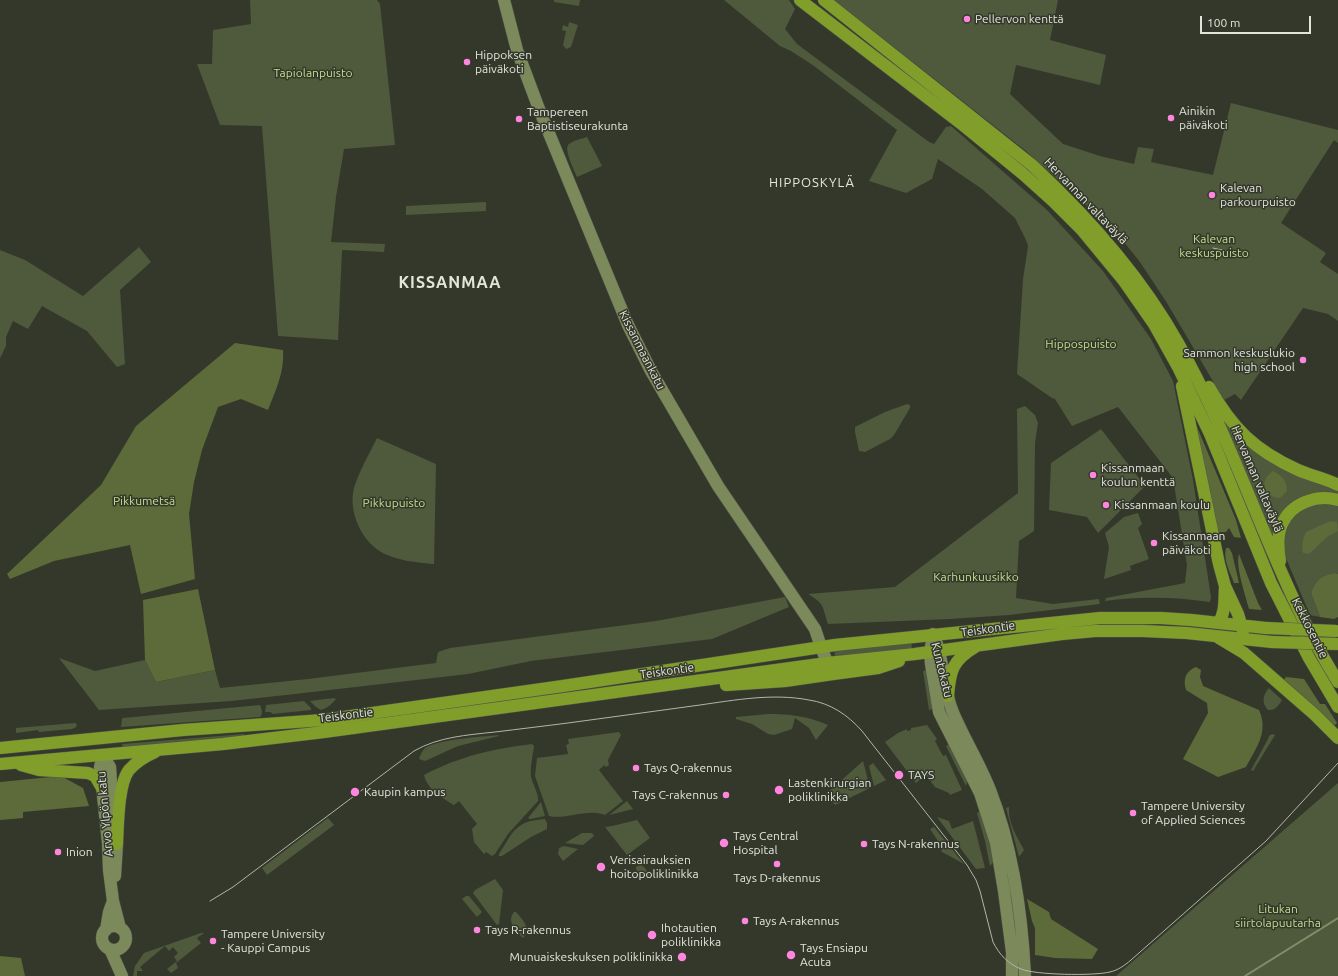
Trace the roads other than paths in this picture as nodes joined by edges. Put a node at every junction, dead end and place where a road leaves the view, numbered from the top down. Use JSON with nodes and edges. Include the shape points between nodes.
{"nodes":[{"id":1,"x":504,"y":0,"type":"edge"},
{"id":2,"x":800,"y":0,"type":"edge"},
{"id":3,"x":824,"y":0,"type":"edge"},
{"id":4,"x":1178,"y":367,"type":"junction"},
{"id":5,"x":1192,"y":369,"type":"junction"},
{"id":6,"x":1338,"y":485,"type":"edge"},
{"id":7,"x":1338,"y":500,"type":"edge"},
{"id":8,"x":1262,"y":560,"type":"joint"},
{"id":9,"x":1283,"y":578,"type":"junction"},
{"id":10,"x":1225,"y":586,"type":"junction"},
{"id":11,"x":1218,"y":623,"type":"junction"},
{"id":12,"x":1242,"y":626,"type":"junction"},
{"id":13,"x":1263,"y":628,"type":"junction"},
{"id":14,"x":1337,"y":631,"type":"edge"},
{"id":15,"x":933,"y":634,"type":"junction"},
{"id":16,"x":1216,"y":637,"type":"junction"},
{"id":17,"x":1245,"y":640,"type":"junction"},
{"id":18,"x":1338,"y":644,"type":"edge"},
{"id":19,"x":978,"y":645,"type":"junction"},
{"id":20,"x":821,"y":647,"type":"junction"},
{"id":21,"x":935,"y":651,"type":"junction"},
{"id":22,"x":1244,"y":653,"type":"junction"},
{"id":23,"x":904,"y":655,"type":"junction"},
{"id":24,"x":827,"y":663,"type":"junction"},
{"id":25,"x":833,"y":674,"type":"junction"},
{"id":26,"x":691,"y":682,"type":"junction"},
{"id":27,"x":1338,"y":682,"type":"edge"},
{"id":28,"x":948,"y":696,"type":"junction"},
{"id":29,"x":1338,"y":707,"type":"edge"},
{"id":30,"x":1338,"y":738,"type":"edge"},
{"id":31,"x":0,"y":748,"type":"edge"},
{"id":32,"x":158,"y":750,"type":"junction"},
{"id":33,"x":103,"y":756,"type":"junction"},
{"id":34,"x":14,"y":763,"type":"junction"},
{"id":35,"x":0,"y":764,"type":"edge"},
{"id":36,"x":102,"y":788,"type":"junction"},
{"id":37,"x":117,"y":844,"type":"junction"},
{"id":38,"x":112,"y":889,"type":"junction"},
{"id":39,"x":113,"y":901,"type":"junction"},
{"id":40,"x":120,"y":928,"type":"junction"},
{"id":41,"x":106,"y":930,"type":"junction"},
{"id":42,"x":116,"y":948,"type":"junction"},
{"id":43,"x":122,"y":976,"type":"edge"},
{"id":44,"x":1012,"y":976,"type":"edge"},
{"id":45,"x":1025,"y":976,"type":"edge"}],
"edges":[{"from":1,"to":20,"type":"street","name":"Kissanmaankatu","via":[[517,50],[628,325],[692,443],[815,629]]},
{"from":2,"to":4,"type":"highway","name":"Hervannan valtaväylä","via":[[963,125],[1053,201],[1082,230],[1120,276],[1154,324]]},
{"from":3,"to":5,"type":"highway","name":"Hervannan valtaväylä","via":[[1032,165],[1060,192],[1102,235],[1133,274],[1164,319]]},
{"from":4,"to":8,"type":"highway","name":"Hervannan valtaväylä","via":[[1210,434]]},
{"from":4,"to":10,"type":"highway"},
{"from":5,"to":6,"type":"highway","via":[[1204,380],[1221,408],[1246,438],[1284,463]]},
{"from":5,"to":9,"type":"highway","name":"Hervannan valtaväylä"},
{"from":7,"to":9,"type":"highway","via":[[1323,498],[1308,501],[1286,517],[1278,541]]},
{"from":8,"to":29,"type":"highway","name":"Kekkosentie","via":[[1309,658]]},
{"from":9,"to":27,"type":"highway","name":"Kekkosentie","via":[[1314,642]]},
{"from":10,"to":11,"type":"highway","via":[[1224,610]]},
{"from":10,"to":12,"type":"highway"},
{"from":11,"to":12,"type":"highway","name":"Teiskontie"},
{"from":11,"to":15,"type":"highway","name":"Teiskontie","via":[[1157,618],[1100,618]]},
{"from":12,"to":13,"type":"highway","name":"Teiskontie"},
{"from":12,"to":17,"type":"highway"},
{"from":13,"to":14,"type":"highway","name":"Teiskontie","bridge":true},
{"from":13,"to":17,"type":"highway","via":[[1251,632]]},
{"from":15,"to":20,"type":"highway","name":"Teiskontie"},
{"from":15,"to":21,"type":"street","name":"Kuntokatu"},
{"from":16,"to":17,"type":"highway","name":"Teiskontie"},
{"from":16,"to":19,"type":"highway","name":"Teiskontie","via":[[1187,633],[1117,631],[1062,634]]},
{"from":16,"to":22,"type":"highway"},
{"from":17,"to":18,"type":"highway","name":"Teiskontie","bridge":true},
{"from":17,"to":22,"type":"highway"},
{"from":19,"to":21,"type":"highway","name":"Teiskontie"},
{"from":19,"to":28,"type":"highway","via":[[960,657],[955,664],[950,677]]},
{"from":20,"to":24,"type":"street","name":"Kissanmaankatu"},
{"from":20,"to":31,"type":"highway","name":"Teiskontie","via":[[323,720],[183,730]]},
{"from":21,"to":23,"type":"highway","name":"Teiskontie"},
{"from":21,"to":28,"type":"street","name":"Kuntokatu"},
{"from":21,"to":44,"type":"street","name":"Kuntokatu","via":[[939,712],[980,793],[996,843],[1012,952]]},
{"from":22,"to":30,"type":"highway"},
{"from":23,"to":24,"type":"highway","name":"Teiskontie"},
{"from":23,"to":25,"type":"highway","via":[[900,660],[878,668]]},
{"from":24,"to":25,"type":"street","name":"Kissanmaankatu"},
{"from":24,"to":26,"type":"highway","name":"Teiskontie"},
{"from":25,"to":26,"type":"highway","via":[[785,681],[712,686]]},
{"from":26,"to":32,"type":"highway","name":"Teiskontie","via":[[324,732]]},
{"from":28,"to":45,"type":"street","name":"Kuntokatu","via":[[956,720],[984,775],[1005,836],[1018,895]]},
{"from":32,"to":33,"type":"highway","name":"Teiskontie"},
{"from":32,"to":37,"type":"highway","via":[[128,771],[121,793]]},
{"from":33,"to":34,"type":"highway","name":"Teiskontie"},
{"from":33,"to":36,"type":"street","name":"Arvo Ylpön katu","via":[[100,767]]},
{"from":33,"to":37,"type":"street","name":"Arvo Ylpön katu","via":[[110,767]]},
{"from":34,"to":35,"type":"highway","name":"Teiskontie"},
{"from":34,"to":36,"type":"highway","via":[[39,770],[88,773],[95,776]]},
{"from":36,"to":38,"type":"street","name":"Arvo Ylpön katu"},
{"from":37,"to":38,"type":"street","name":"Arvo Ylpön katu","via":[[116,872]]},
{"from":38,"to":39,"type":"street","name":"Arvo Ylpön katu"},
{"from":39,"to":40,"type":"street","name":"Arvo Ylpön katu"},
{"from":39,"to":41,"type":"street","name":"Arvo Ylpön katu"},
{"from":40,"to":41,"type":"street","via":[[112,926]]},
{"from":40,"to":42,"type":"street","via":[[126,937],[124,944]]},
{"from":41,"to":42,"type":"street","via":[[103,941],[107,947]]},
{"from":42,"to":43,"type":"street","via":[[123,961]]}]}
